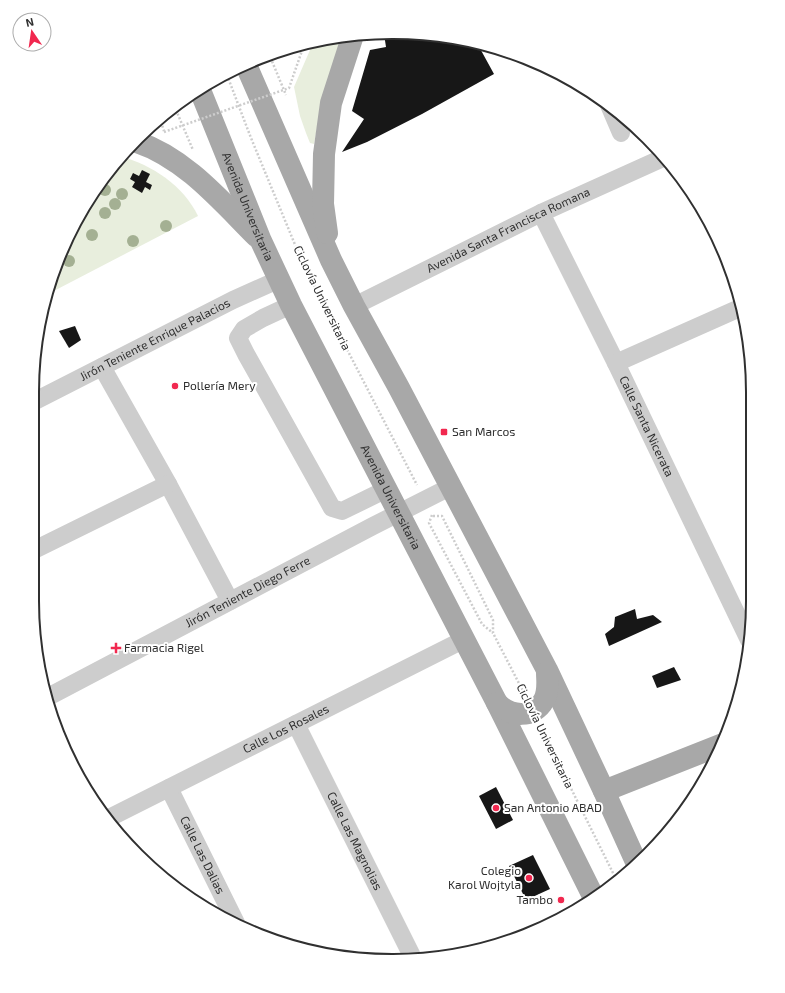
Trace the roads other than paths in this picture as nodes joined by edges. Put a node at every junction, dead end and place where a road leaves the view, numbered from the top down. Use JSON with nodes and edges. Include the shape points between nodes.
{"nodes":[{"id":1,"x":351,"y":42,"type":"edge"},
{"id":2,"x":248,"y":70,"type":"edge"},
{"id":3,"x":202,"y":95,"type":"edge"},
{"id":4,"x":615,"y":117,"type":"edge"},
{"id":5,"x":621,"y":133,"type":"dead end"},
{"id":6,"x":142,"y":144,"type":"edge"},
{"id":7,"x":659,"y":160,"type":"edge"},
{"id":8,"x":541,"y":214,"type":"junction"},
{"id":9,"x":262,"y":241,"type":"junction"},
{"id":10,"x":331,"y":260,"type":"junction"},
{"id":11,"x":280,"y":279,"type":"junction"},
{"id":12,"x":291,"y":305,"type":"junction"},
{"id":13,"x":354,"y":306,"type":"junction"},
{"id":14,"x":736,"y":310,"type":"edge"},
{"id":15,"x":616,"y":363,"type":"junction"},
{"id":16,"x":102,"y":367,"type":"junction"},
{"id":17,"x":39,"y":399,"type":"edge"},
{"id":18,"x":168,"y":484,"type":"junction"},
{"id":19,"x":450,"y":488,"type":"junction"},
{"id":20,"x":387,"y":489,"type":"junction"},
{"id":21,"x":399,"y":513,"type":"junction"},
{"id":22,"x":39,"y":548,"type":"edge"},
{"id":23,"x":230,"y":601,"type":"junction"},
{"id":24,"x":744,"y":630,"type":"edge"},
{"id":25,"x":463,"y":640,"type":"junction"},
{"id":26,"x":547,"y":670,"type":"junction"},
{"id":27,"x":52,"y":695,"type":"edge"},
{"id":28,"x":497,"y":703,"type":"junction"},
{"id":29,"x":296,"y":724,"type":"junction"},
{"id":30,"x":714,"y":748,"type":"edge"},
{"id":31,"x":169,"y":788,"type":"junction"},
{"id":32,"x":604,"y":791,"type":"junction"},
{"id":33,"x":112,"y":816,"type":"edge"},
{"id":34,"x":634,"y":858,"type":"edge"},
{"id":35,"x":591,"y":892,"type":"edge"},
{"id":36,"x":233,"y":916,"type":"edge"},
{"id":37,"x":411,"y":953,"type":"edge"}],
"edges":[{"from":1,"to":10,"type":"main road","via":[[331,103],[324,154],[323,204]]},
{"from":2,"to":10,"type":"main road"},
{"from":3,"to":9,"type":"main road","name":"Avenida Universitaria"},
{"from":4,"to":5,"type":"street"},
{"from":6,"to":9,"type":"main road","via":[[171,159],[200,181]]},
{"from":7,"to":8,"type":"street","name":"Avenida Santa Francisca Romana"},
{"from":8,"to":13,"type":"street","name":"Avenida Santa Francisca Romana"},
{"from":8,"to":15,"type":"street","name":"Calle Santa Nicerata"},
{"from":9,"to":11,"type":"main road","name":"Avenida Universitaria"},
{"from":10,"to":13,"type":"main road"},
{"from":11,"to":12,"type":"main road","name":"Avenida Universitaria"},
{"from":11,"to":16,"type":"street","name":"Jirón Teniente Enrique Palacios","via":[[233,300]]},
{"from":12,"to":20,"type":"main road","name":"Avenida Universitaria"},
{"from":12,"to":20,"type":"street","via":[[244,329],[238,338],[332,508],[342,511]]},
{"from":13,"to":19,"type":"main road"},
{"from":14,"to":15,"type":"street"},
{"from":15,"to":24,"type":"street","name":"Calle Santa Nicerata"},
{"from":16,"to":17,"type":"street","name":"Jirón Teniente Enrique Palacios"},
{"from":16,"to":18,"type":"street"},
{"from":18,"to":22,"type":"street"},
{"from":18,"to":23,"type":"street"},
{"from":19,"to":21,"type":"street","name":"Jirón Teniente Diego Ferre"},
{"from":19,"to":26,"type":"main road"},
{"from":20,"to":21,"type":"main road","name":"Avenida Universitaria"},
{"from":21,"to":23,"type":"street","name":"Jirón Teniente Diego Ferre"},
{"from":21,"to":25,"type":"main road","name":"Avenida Universitaria"},
{"from":23,"to":27,"type":"street","name":"Jirón Teniente Diego Ferre"},
{"from":25,"to":28,"type":"main road","name":"Avenida Universitaria"},
{"from":25,"to":29,"type":"street","name":"Calle Los Rosales"},
{"from":26,"to":28,"type":"main road","via":[[546,695],[533,711],[522,714],[510,713]]},
{"from":26,"to":32,"type":"main road"},
{"from":28,"to":35,"type":"main road","name":"Avenida Universitaria"},
{"from":29,"to":31,"type":"street","name":"Calle Los Rosales"},
{"from":29,"to":37,"type":"street","name":"Calle Las Magnolias"},
{"from":30,"to":32,"type":"main road"},
{"from":31,"to":33,"type":"street","name":"Calle Los Rosales"},
{"from":31,"to":36,"type":"street","name":"Calle Las Dalias"},
{"from":32,"to":34,"type":"main road"}]}
